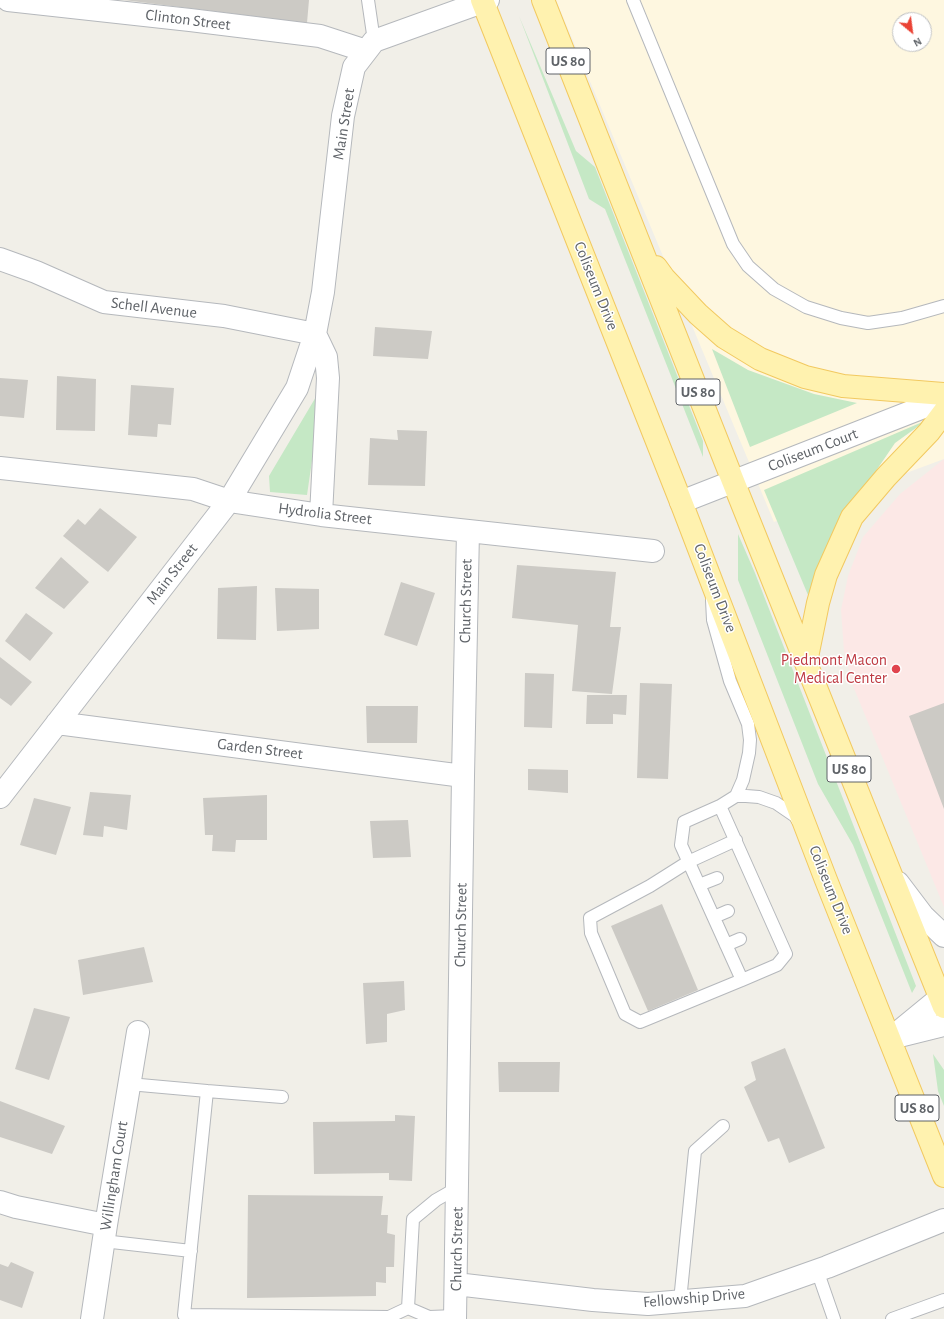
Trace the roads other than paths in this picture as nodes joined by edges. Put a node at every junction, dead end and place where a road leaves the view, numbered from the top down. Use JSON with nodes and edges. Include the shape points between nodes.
{"nodes":[{"id":1,"x":8,"y":0,"type":"edge"},
{"id":2,"x":368,"y":0,"type":"edge"},
{"id":3,"x":543,"y":0,"type":"edge"},
{"id":4,"x":633,"y":0,"type":"edge"},
{"id":5,"x":35,"y":1,"type":"edge"},
{"id":6,"x":484,"y":1,"type":"edge"},
{"id":7,"x":370,"y":46,"type":"junction"},
{"id":8,"x":642,"y":250,"type":"junction"},
{"id":9,"x":0,"y":259,"type":"edge"},
{"id":10,"x":944,"y":306,"type":"edge"},
{"id":11,"x":315,"y":334,"type":"junction"},
{"id":12,"x":944,"y":394,"type":"edge"},
{"id":13,"x":944,"y":399,"type":"edge"},
{"id":14,"x":944,"y":412,"type":"edge"},
{"id":15,"x":0,"y":468,"type":"edge"},
{"id":16,"x":733,"y":481,"type":"junction"},
{"id":17,"x":229,"y":501,"type":"junction"},
{"id":18,"x":681,"y":502,"type":"junction"},
{"id":19,"x":321,"y":515,"type":"junction"},
{"id":20,"x":468,"y":531,"type":"junction"},
{"id":21,"x":653,"y":550,"type":"dead end"},
{"id":22,"x":710,"y":577,"type":"junction"},
{"id":23,"x":806,"y":662,"type":"junction"},
{"id":24,"x":57,"y":723,"type":"junction"},
{"id":25,"x":463,"y":776,"type":"junction"},
{"id":26,"x":736,"y":796,"type":"junction"},
{"id":27,"x":0,"y":797,"type":"edge"},
{"id":28,"x":720,"y":806,"type":"junction"},
{"id":29,"x":810,"y":837,"type":"junction"},
{"id":30,"x":736,"y":840,"type":"junction"},
{"id":31,"x":688,"y":862,"type":"junction"},
{"id":32,"x":893,"y":877,"type":"junction"},
{"id":33,"x":717,"y":878,"type":"dead end"},
{"id":34,"x":699,"y":885,"type":"junction"},
{"id":35,"x":728,"y":911,"type":"dead end"},
{"id":36,"x":714,"y":917,"type":"junction"},
{"id":37,"x":944,"y":936,"type":"edge"},
{"id":38,"x":740,"y":939,"type":"dead end"},
{"id":39,"x":726,"y":945,"type":"junction"},
{"id":40,"x":742,"y":980,"type":"junction"},
{"id":41,"x":943,"y":1000,"type":"edge"},
{"id":42,"x":944,"y":1026,"type":"edge"},
{"id":43,"x":138,"y":1032,"type":"dead end"},
{"id":44,"x":890,"y":1039,"type":"junction"},
{"id":45,"x":129,"y":1084,"type":"junction"},
{"id":46,"x":207,"y":1091,"type":"junction"},
{"id":47,"x":282,"y":1097,"type":"dead end"},
{"id":48,"x":723,"y":1126,"type":"dead end"},
{"id":49,"x":944,"y":1176,"type":"edge"},
{"id":50,"x":457,"y":1188,"type":"junction"},
{"id":51,"x":0,"y":1202,"type":"edge"},
{"id":52,"x":944,"y":1220,"type":"edge"},
{"id":53,"x":104,"y":1233,"type":"junction"},
{"id":54,"x":191,"y":1251,"type":"junction"},
{"id":55,"x":817,"y":1270,"type":"junction"},
{"id":56,"x":456,"y":1284,"type":"junction"},
{"id":57,"x":944,"y":1300,"type":"edge"},
{"id":58,"x":680,"y":1301,"type":"junction"},
{"id":59,"x":408,"y":1308,"type":"junction"},
{"id":60,"x":916,"y":1315,"type":"edge"},
{"id":61,"x":456,"y":1318,"type":"edge"},
{"id":62,"x":92,"y":1319,"type":"edge"},
{"id":63,"x":834,"y":1319,"type":"edge"},
{"id":64,"x":892,"y":1319,"type":"edge"}],
"edges":[{"from":1,"to":5,"type":"street","name":"Clinton Street"},
{"from":2,"to":7,"type":"lane"},
{"from":3,"to":8,"type":"main road","number":"US 80"},
{"from":4,"to":10,"type":"lane","via":[[733,244],[748,266],[774,289],[799,304],[840,318],[868,323],[902,318]]},
{"from":5,"to":7,"type":"street","name":"Clinton Street","via":[[320,36]]},
{"from":6,"to":7,"type":"street"},
{"from":6,"to":18,"type":"main road","name":"Coliseum Drive","number":"US 80"},
{"from":7,"to":11,"type":"street","name":"Main Street","via":[[354,67],[343,116],[323,292]]},
{"from":8,"to":12,"type":"main road","via":[[698,314],[724,336],[760,359],[805,377],[843,386]]},
{"from":8,"to":16,"type":"main road","number":"US 80"},
{"from":9,"to":11,"type":"street","name":"Schell Avenue","via":[[104,302],[224,316]]},
{"from":11,"to":17,"type":"street","name":"Main Street","via":[[297,388]]},
{"from":11,"to":19,"type":"street","via":[[326,357],[328,378]]},
{"from":13,"to":16,"type":"street","name":"Coliseum Court"},
{"from":14,"to":23,"type":"main road","via":[[852,518],[826,575]]},
{"from":15,"to":17,"type":"street","name":"Hydrolia Street","via":[[193,489]]},
{"from":16,"to":18,"type":"street","name":"Coliseum Court"},
{"from":16,"to":23,"type":"main road","number":"US 80"},
{"from":17,"to":19,"type":"street","name":"Hydrolia Street"},
{"from":17,"to":24,"type":"street","name":"Main Street"},
{"from":18,"to":22,"type":"main road","name":"Coliseum Drive","number":"US 80"},
{"from":19,"to":20,"type":"street","name":"Hydrolia Street"},
{"from":20,"to":21,"type":"street","name":"Hydrolia Street"},
{"from":20,"to":25,"type":"street","name":"Church Street"},
{"from":22,"to":26,"type":"lane","via":[[713,620],[730,681],[748,724],[750,740],[743,780]]},
{"from":22,"to":29,"type":"main road","name":"Coliseum Drive","number":"US 80"},
{"from":23,"to":32,"type":"main road","number":"US 80"},
{"from":24,"to":25,"type":"street","name":"Garden Street"},
{"from":24,"to":27,"type":"street","name":"Main Street"},
{"from":25,"to":50,"type":"street","name":"Church Street"},
{"from":26,"to":28,"type":"lane"},
{"from":26,"to":29,"type":"lane","via":[[759,797],[776,803],[794,816]]},
{"from":28,"to":30,"type":"lane"},
{"from":28,"to":31,"type":"lane","via":[[684,822],[681,845]]},
{"from":29,"to":44,"type":"main road","name":"Coliseum Drive","number":"US 80"},
{"from":30,"to":31,"type":"lane"},
{"from":30,"to":40,"type":"lane","via":[[743,867],[768,927],[786,954],[777,965]]},
{"from":31,"to":34,"type":"lane"},
{"from":31,"to":40,"type":"lane","via":[[590,918],[591,933],[625,1014],[640,1022]]},
{"from":32,"to":37,"type":"street","via":[[923,916]]},
{"from":32,"to":41,"type":"main road","number":"US 80"},
{"from":33,"to":34,"type":"lane"},
{"from":34,"to":36,"type":"lane"},
{"from":35,"to":36,"type":"lane"},
{"from":36,"to":39,"type":"lane"},
{"from":38,"to":39,"type":"lane"},
{"from":39,"to":40,"type":"lane"},
{"from":41,"to":44,"type":"street"},
{"from":42,"to":44,"type":"street"},
{"from":43,"to":45,"type":"street","name":"Willingham Court"},
{"from":44,"to":49,"type":"main road","name":"Coliseum Drive","number":"US 80"},
{"from":45,"to":46,"type":"lane"},
{"from":45,"to":53,"type":"street","name":"Willingham Court"},
{"from":46,"to":47,"type":"lane"},
{"from":46,"to":54,"type":"lane"},
{"from":48,"to":58,"type":"lane","via":[[695,1151]]},
{"from":50,"to":56,"type":"street","name":"Church Street"},
{"from":50,"to":59,"type":"lane","via":[[436,1200],[413,1219]]},
{"from":51,"to":53,"type":"street"},
{"from":52,"to":55,"type":"street","name":"Fellowship Drive"},
{"from":53,"to":54,"type":"lane"},
{"from":53,"to":62,"type":"street","name":"Willingham Court"},
{"from":54,"to":59,"type":"lane","via":[[184,1314],[389,1317]]},
{"from":55,"to":58,"type":"street","name":"Fellowship Drive","via":[[744,1296]]},
{"from":55,"to":63,"type":"lane"},
{"from":56,"to":58,"type":"street","name":"Fellowship Drive","via":[[593,1300],[648,1304]]},
{"from":56,"to":61,"type":"street","name":"Church Street"},
{"from":57,"to":60,"type":"lane"},
{"from":59,"to":61,"type":"lane","via":[[429,1317]]},
{"from":60,"to":64,"type":"lane"}]}
